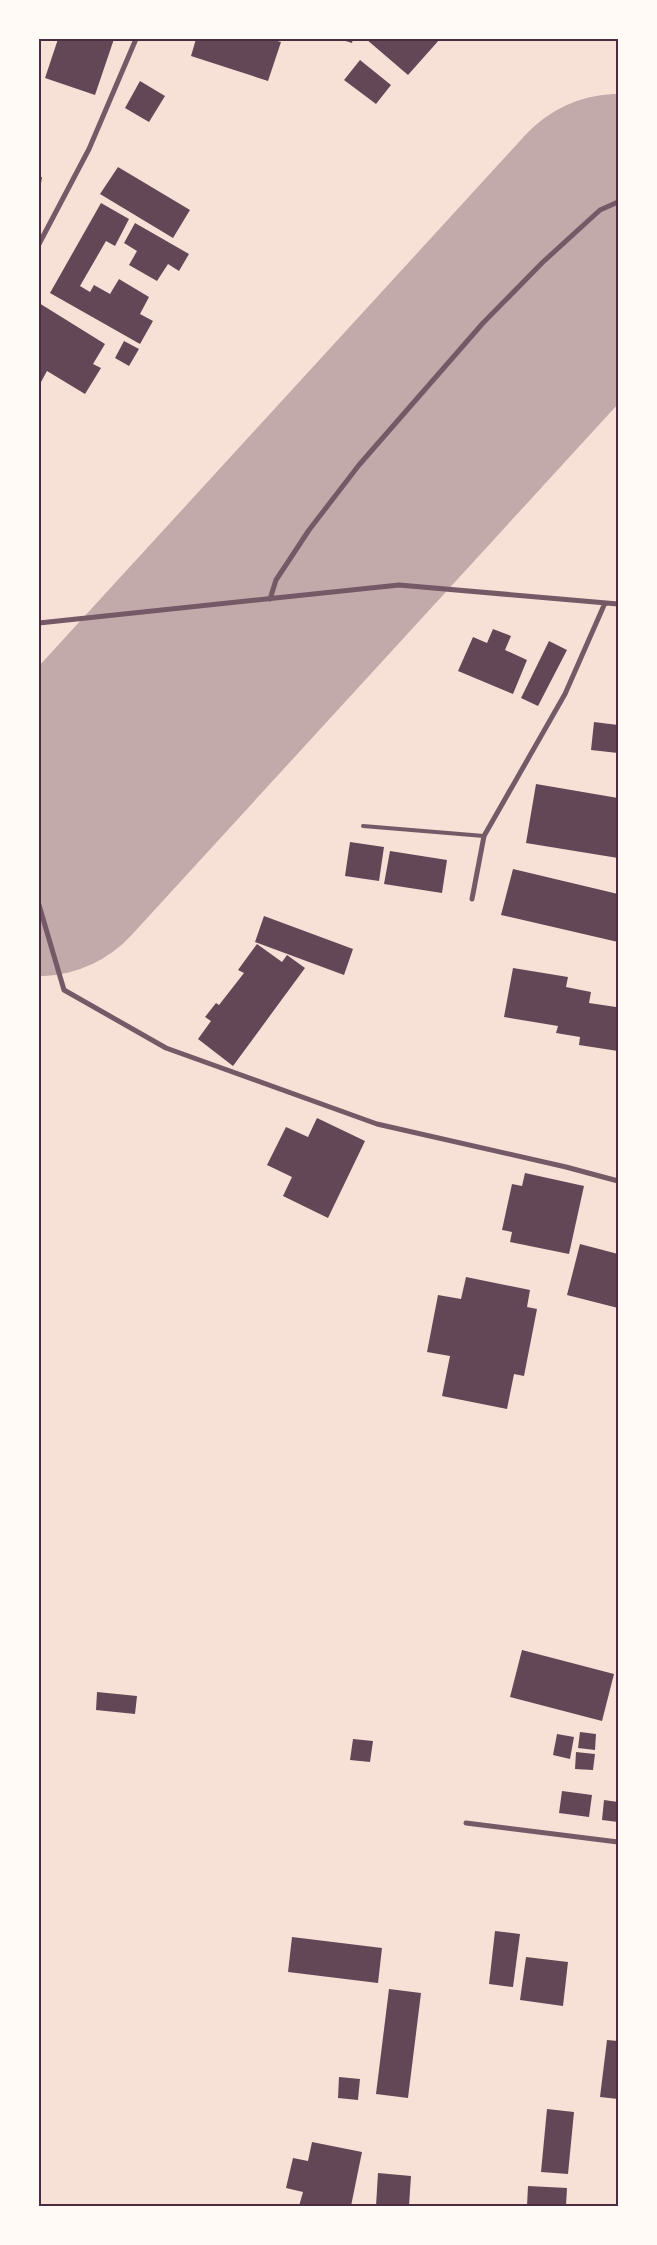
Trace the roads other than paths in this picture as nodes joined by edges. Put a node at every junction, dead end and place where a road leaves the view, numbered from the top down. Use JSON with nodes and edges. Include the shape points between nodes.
{"nodes":[{"id":1,"x":136,"y":39,"type":"edge"},
{"id":2,"x":618,"y":202,"type":"edge"},
{"id":3,"x":39,"y":244,"type":"edge"},
{"id":4,"x":270,"y":599,"type":"junction"},
{"id":5,"x":605,"y":603,"type":"junction"},
{"id":6,"x":618,"y":604,"type":"edge"},
{"id":7,"x":39,"y":623,"type":"edge"},
{"id":8,"x":364,"y":826,"type":"dead end"},
{"id":9,"x":484,"y":836,"type":"junction"},
{"id":10,"x":472,"y":899,"type":"dead end"},
{"id":11,"x":39,"y":905,"type":"edge"},
{"id":12,"x":618,"y":1181,"type":"edge"},
{"id":13,"x":466,"y":1823,"type":"dead end"},
{"id":14,"x":618,"y":1842,"type":"edge"}],
"edges":[{"from":1,"to":3,"type":"street","via":[[89,149]]},
{"from":2,"to":4,"type":"street","via":[[600,210],[543,262],[470,338],[359,465],[314,523],[276,580]]},
{"from":4,"to":5,"type":"street","via":[[399,585]]},
{"from":4,"to":7,"type":"street"},
{"from":5,"to":6,"type":"street"},
{"from":5,"to":9,"type":"street","via":[[565,694]]},
{"from":8,"to":9,"type":"lane"},
{"from":9,"to":10,"type":"street"},
{"from":11,"to":12,"type":"street","via":[[64,990],[166,1048],[377,1124]]},
{"from":13,"to":14,"type":"street"}]}
